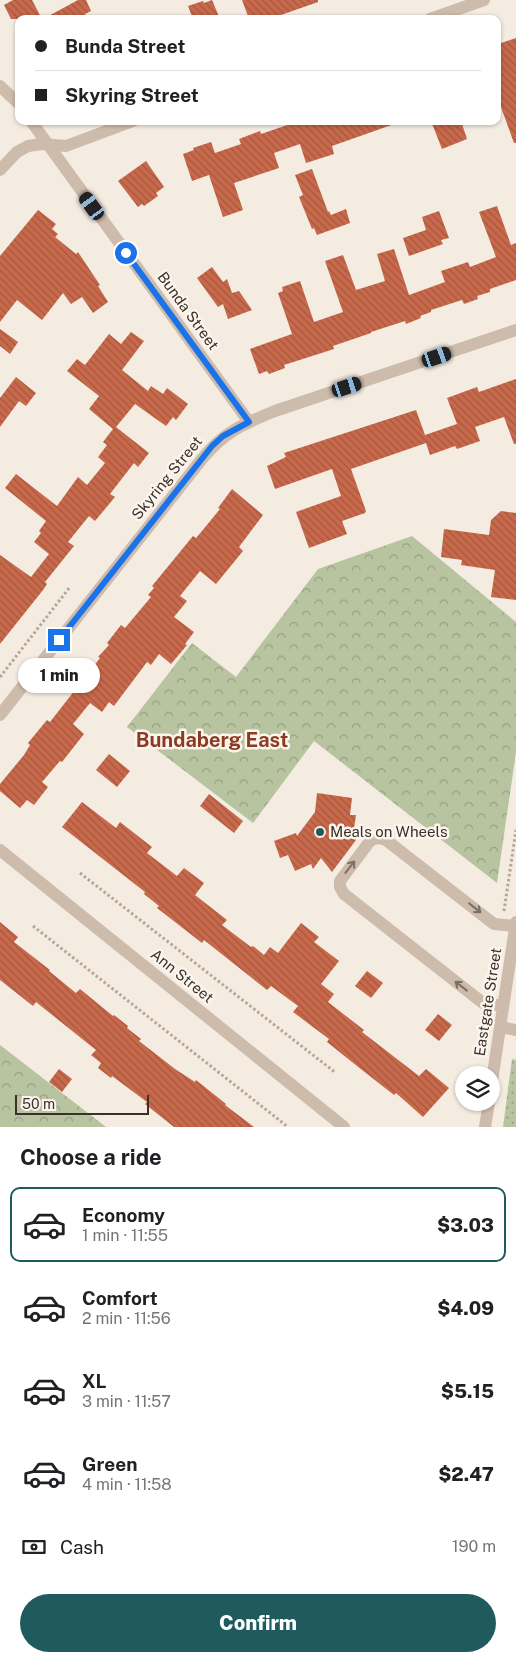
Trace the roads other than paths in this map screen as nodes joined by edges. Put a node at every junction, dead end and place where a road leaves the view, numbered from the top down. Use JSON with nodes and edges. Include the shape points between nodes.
{"nodes":[{"id":1,"x":484,"y":0,"type":"edge"},
{"id":2,"x":441,"y":15,"type":"edge"},
{"id":3,"x":0,"y":86,"type":"edge"},
{"id":4,"x":15,"y":100,"type":"edge"},
{"id":5,"x":34,"y":125,"type":"edge"},
{"id":6,"x":122,"y":125,"type":"edge"},
{"id":7,"x":47,"y":145,"type":"junction"},
{"id":8,"x":0,"y":170,"type":"edge"},
{"id":9,"x":516,"y":330,"type":"edge"},
{"id":10,"x":249,"y":422,"type":"junction"},
{"id":11,"x":0,"y":715,"type":"edge"},
{"id":12,"x":0,"y":850,"type":"edge"},
{"id":13,"x":516,"y":924,"type":"edge"},
{"id":14,"x":503,"y":1006,"type":"junction"},
{"id":15,"x":500,"y":1027,"type":"junction"},
{"id":16,"x":516,"y":1030,"type":"edge"},
{"id":17,"x":494,"y":1066,"type":"edge"},
{"id":18,"x":488,"y":1111,"type":"edge"},
{"id":19,"x":344,"y":1127,"type":"edge"},
{"id":20,"x":485,"y":1127,"type":"edge"}],
"edges":[{"from":1,"to":2,"type":"street"},
{"from":3,"to":4,"type":"street"},
{"from":5,"to":7,"type":"street","name":"Bunda Street"},
{"from":6,"to":7,"type":"street","via":[[66,146]]},
{"from":7,"to":8,"type":"street","via":[[28,146],[17,152]]},
{"from":7,"to":10,"type":"street","name":"Bunda Street"},
{"from":9,"to":10,"type":"street","name":"Skyring Street"},
{"from":10,"to":11,"type":"street","name":"Skyring Street","via":[[212,446]]},
{"from":12,"to":19,"type":"street","name":"Ann Street"},
{"from":13,"to":14,"type":"street","name":"Eastgate Street"},
{"from":14,"to":13,"type":"street","one_way":true,"via":[[482,1003],[344,894],[340,881],[370,841],[382,838],[494,924]]},
{"from":14,"to":15,"type":"street","name":"Eastgate Street"},
{"from":15,"to":16,"type":"street"},
{"from":15,"to":17,"type":"street","name":"Eastgate Street"},
{"from":18,"to":20,"type":"street"}]}
